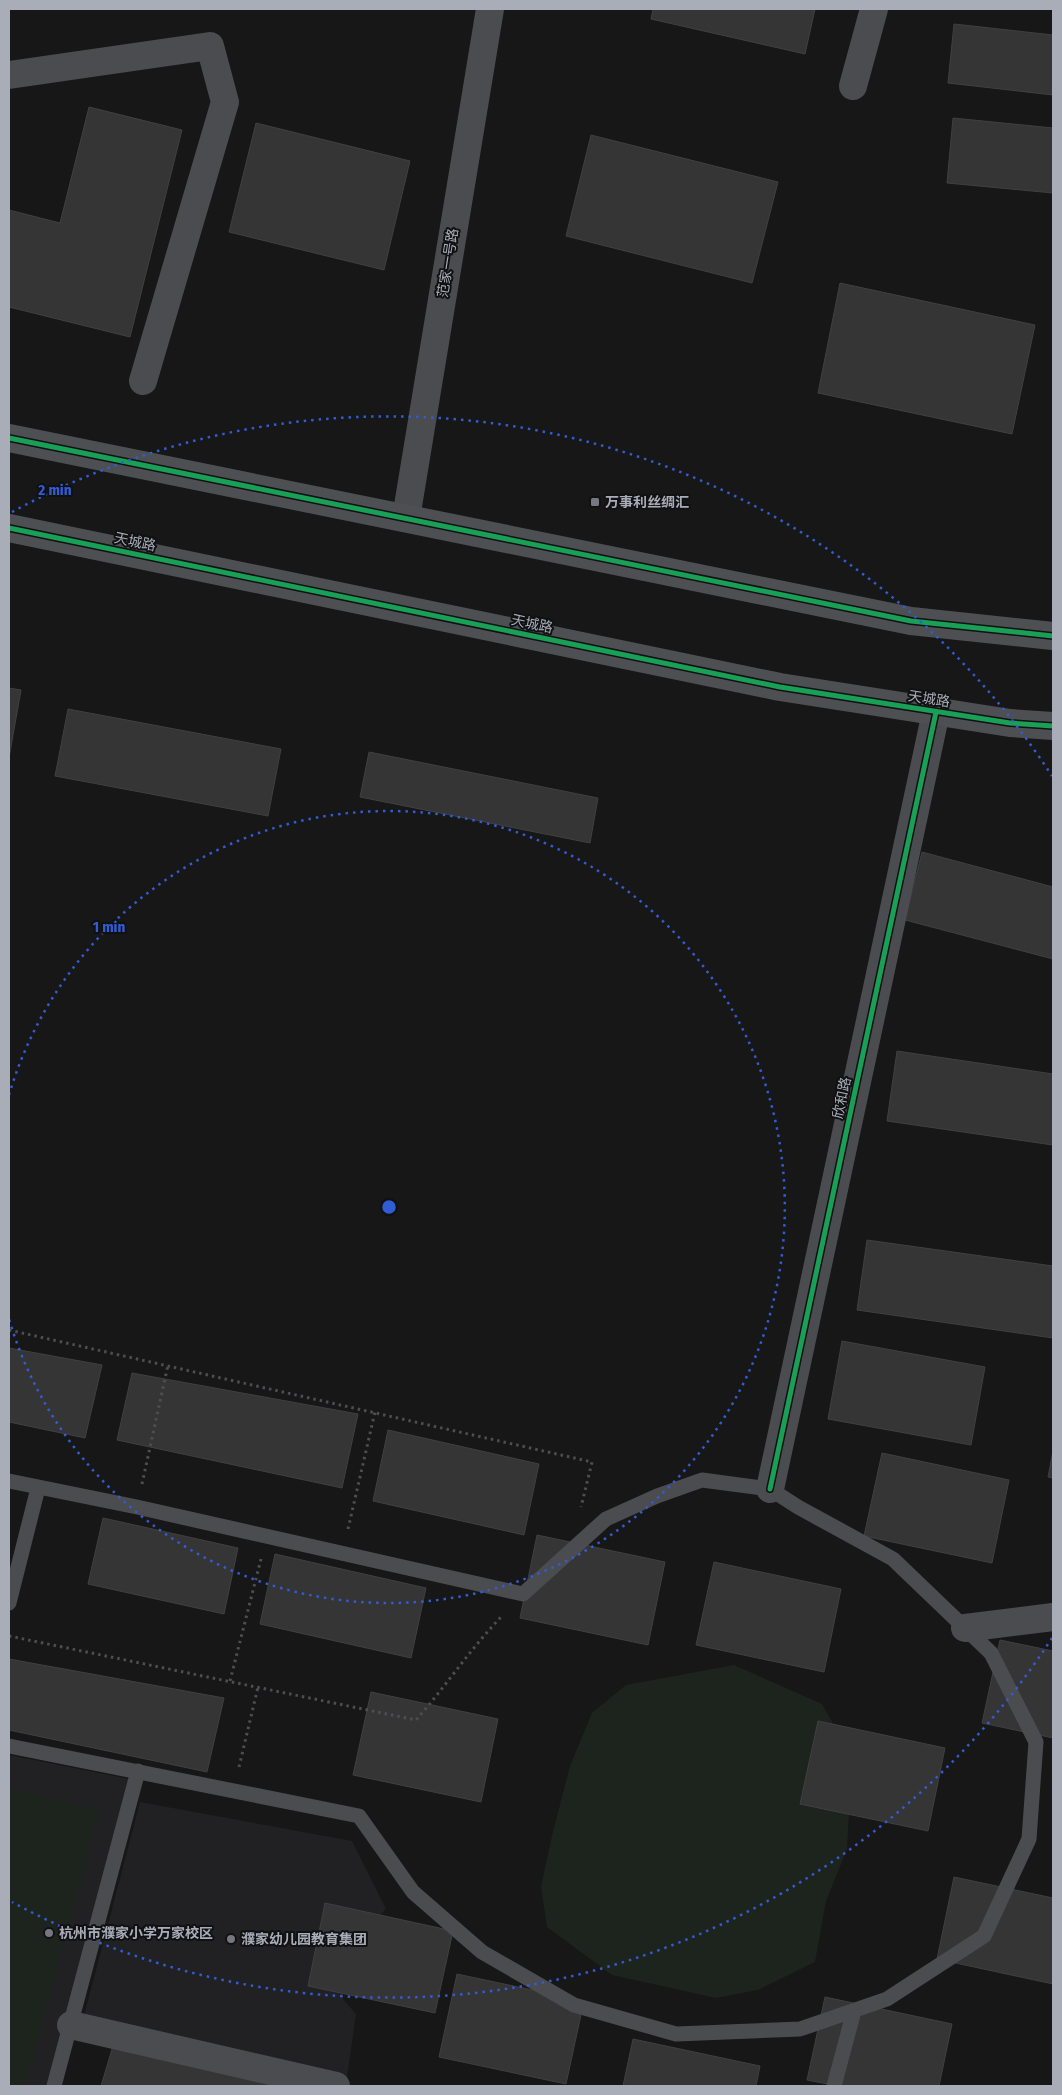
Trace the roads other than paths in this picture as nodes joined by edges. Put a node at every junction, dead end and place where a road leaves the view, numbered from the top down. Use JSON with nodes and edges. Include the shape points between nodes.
{"nodes":[{"id":1,"x":490,"y":9,"type":"edge"},
{"id":2,"x":874,"y":9,"type":"edge"},
{"id":3,"x":9,"y":75,"type":"edge"},
{"id":4,"x":853,"y":86,"type":"dead end"},
{"id":5,"x":143,"y":381,"type":"dead end"},
{"id":6,"x":9,"y":438,"type":"edge"},
{"id":7,"x":406,"y":518,"type":"junction"},
{"id":8,"x":9,"y":528,"type":"edge"},
{"id":9,"x":1053,"y":636,"type":"edge"},
{"id":10,"x":936,"y":712,"type":"junction"},
{"id":11,"x":1053,"y":726,"type":"edge"},
{"id":12,"x":9,"y":1481,"type":"edge"},
{"id":13,"x":38,"y":1488,"type":"junction"},
{"id":14,"x":770,"y":1489,"type":"junction"},
{"id":15,"x":9,"y":1603,"type":"edge"},
{"id":16,"x":1053,"y":1617,"type":"edge"},
{"id":17,"x":965,"y":1628,"type":"junction"},
{"id":18,"x":9,"y":1746,"type":"edge"},
{"id":19,"x":138,"y":1772,"type":"junction"},
{"id":20,"x":854,"y":2011,"type":"junction"},
{"id":21,"x":71,"y":2025,"type":"junction"},
{"id":22,"x":54,"y":2086,"type":"edge"},
{"id":23,"x":336,"y":2086,"type":"edge"},
{"id":24,"x":834,"y":2086,"type":"edge"}],
"edges":[{"from":1,"to":7,"type":"street","name":"范家一号路"},
{"from":2,"to":4,"type":"street"},
{"from":3,"to":5,"type":"street","via":[[210,46],[225,102]]},
{"from":6,"to":7,"type":"main road"},
{"from":7,"to":9,"type":"main road","via":[[911,621]]},
{"from":8,"to":10,"type":"main road","name":"天城路","via":[[780,687]]},
{"from":10,"to":11,"type":"main road","name":"天城路"},
{"from":10,"to":14,"type":"street","name":"欣和路"},
{"from":12,"to":13,"type":"lane"},
{"from":13,"to":14,"type":"lane","via":[[137,1507],[523,1594],[606,1519],[657,1496],[702,1480]]},
{"from":13,"to":15,"type":"lane"},
{"from":14,"to":17,"type":"lane","via":[[893,1559]]},
{"from":16,"to":17,"type":"street"},
{"from":17,"to":20,"type":"lane","via":[[991,1653],[1036,1742],[1029,1839],[984,1936],[887,2000]]},
{"from":18,"to":19,"type":"lane"},
{"from":19,"to":20,"type":"lane","via":[[359,1816],[413,1892],[482,1952],[574,2006],[676,2034],[800,2029]]},
{"from":19,"to":21,"type":"lane"},
{"from":20,"to":24,"type":"lane"},
{"from":21,"to":22,"type":"lane"},
{"from":21,"to":23,"type":"street"}]}
